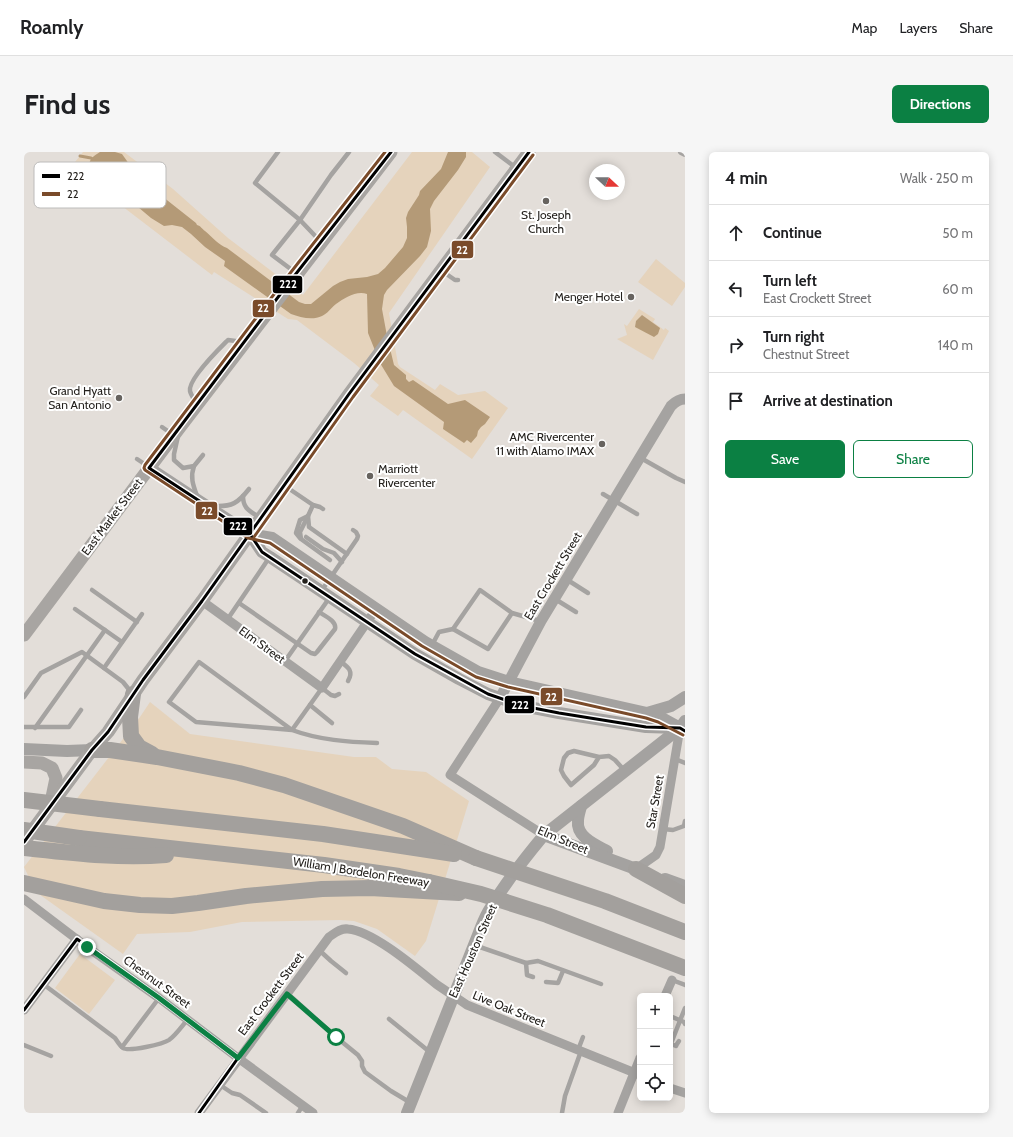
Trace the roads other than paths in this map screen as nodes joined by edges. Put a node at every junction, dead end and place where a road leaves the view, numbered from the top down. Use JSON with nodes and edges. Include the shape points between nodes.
{"nodes":[{"id":1,"x":278,"y":152,"type":"edge"},
{"id":2,"x":349,"y":152,"type":"edge"},
{"id":3,"x":390,"y":152,"type":"edge"},
{"id":4,"x":495,"y":152,"type":"edge"},
{"id":5,"x":529,"y":152,"type":"edge"},
{"id":6,"x":681,"y":152,"type":"edge"},
{"id":7,"x":685,"y":154,"type":"edge"},
{"id":8,"x":517,"y":168,"type":"junction"},
{"id":9,"x":300,"y":220,"type":"junction"},
{"id":10,"x":321,"y":242,"type":"junction"},
{"id":11,"x":441,"y":270,"type":"junction"},
{"id":12,"x":296,"y":274,"type":"junction"},
{"id":13,"x":458,"y":280,"type":"dead end"},
{"id":14,"x":244,"y":343,"type":"junction"},
{"id":15,"x":685,"y":399,"type":"edge"},
{"id":16,"x":197,"y":405,"type":"junction"},
{"id":17,"x":162,"y":427,"type":"dead end"},
{"id":18,"x":177,"y":431,"type":"junction"},
{"id":19,"x":203,"y":454,"type":"dead end"},
{"id":20,"x":640,"y":457,"type":"junction"},
{"id":21,"x":137,"y":459,"type":"dead end"},
{"id":22,"x":194,"y":466,"type":"junction"},
{"id":23,"x":149,"y":468,"type":"junction"},
{"id":24,"x":685,"y":482,"type":"edge"},
{"id":25,"x":284,"y":486,"type":"junction"},
{"id":26,"x":249,"y":489,"type":"dead end"},
{"id":27,"x":603,"y":494,"type":"dead end"},
{"id":28,"x":243,"y":496,"type":"junction"},
{"id":29,"x":613,"y":500,"type":"junction"},
{"id":30,"x":202,"y":504,"type":"junction"},
{"id":31,"x":313,"y":505,"type":"junction"},
{"id":32,"x":323,"y":509,"type":"dead end"},
{"id":33,"x":636,"y":514,"type":"dead end"},
{"id":34,"x":308,"y":516,"type":"junction"},
{"id":35,"x":261,"y":518,"type":"junction"},
{"id":36,"x":353,"y":530,"type":"dead end"},
{"id":37,"x":250,"y":534,"type":"junction"},
{"id":38,"x":306,"y":537,"type":"dead end"},
{"id":39,"x":347,"y":554,"type":"junction"},
{"id":40,"x":270,"y":557,"type":"junction"},
{"id":41,"x":330,"y":560,"type":"dead end"},
{"id":42,"x":342,"y":562,"type":"junction"},
{"id":43,"x":330,"y":578,"type":"junction"},
{"id":44,"x":566,"y":579,"type":"junction"},
{"id":45,"x":92,"y":590,"type":"dead end"},
{"id":46,"x":588,"y":593,"type":"dead end"},
{"id":47,"x":325,"y":594,"type":"junction"},
{"id":48,"x":555,"y":599,"type":"junction"},
{"id":49,"x":202,"y":602,"type":"junction"},
{"id":50,"x":239,"y":603,"type":"junction"},
{"id":51,"x":376,"y":609,"type":"junction"},
{"id":52,"x":75,"y":610,"type":"dead end"},
{"id":53,"x":319,"y":612,"type":"junction"},
{"id":54,"x":576,"y":612,"type":"dead end"},
{"id":55,"x":512,"y":613,"type":"junction"},
{"id":56,"x":142,"y":614,"type":"dead end"},
{"id":57,"x":227,"y":620,"type":"junction"},
{"id":58,"x":541,"y":621,"type":"junction"},
{"id":59,"x":137,"y":622,"type":"junction"},
{"id":60,"x":367,"y":622,"type":"junction"},
{"id":61,"x":453,"y":629,"type":"junction"},
{"id":62,"x":105,"y":630,"type":"junction"},
{"id":63,"x":24,"y":635,"type":"edge"},
{"id":64,"x":122,"y":642,"type":"junction"},
{"id":65,"x":297,"y":643,"type":"junction"},
{"id":66,"x":431,"y":646,"type":"junction"},
{"id":67,"x":87,"y":655,"type":"junction"},
{"id":68,"x":284,"y":661,"type":"junction"},
{"id":69,"x":340,"y":661,"type":"junction"},
{"id":70,"x":104,"y":668,"type":"junction"},
{"id":71,"x":348,"y":681,"type":"dead end"},
{"id":72,"x":509,"y":682,"type":"junction"},
{"id":73,"x":322,"y":688,"type":"junction"},
{"id":74,"x":133,"y":694,"type":"junction"},
{"id":75,"x":339,"y":694,"type":"dead end"},
{"id":76,"x":24,"y":697,"type":"edge"},
{"id":77,"x":685,"y":697,"type":"edge"},
{"id":78,"x":500,"y":698,"type":"junction"},
{"id":79,"x":310,"y":705,"type":"junction"},
{"id":80,"x":81,"y":710,"type":"dead end"},
{"id":81,"x":647,"y":713,"type":"junction"},
{"id":82,"x":332,"y":723,"type":"dead end"},
{"id":83,"x":24,"y":727,"type":"edge"},
{"id":84,"x":683,"y":727,"type":"edge"},
{"id":85,"x":35,"y":728,"type":"junction"},
{"id":86,"x":292,"y":730,"type":"junction"},
{"id":87,"x":377,"y":743,"type":"dead end"},
{"id":88,"x":24,"y":750,"type":"edge"},
{"id":89,"x":92,"y":750,"type":"junction"},
{"id":90,"x":599,"y":756,"type":"junction"},
{"id":91,"x":157,"y":757,"type":"junction"},
{"id":92,"x":675,"y":759,"type":"junction"},
{"id":93,"x":24,"y":762,"type":"edge"},
{"id":94,"x":685,"y":763,"type":"edge"},
{"id":95,"x":625,"y":771,"type":"junction"},
{"id":96,"x":450,"y":774,"type":"joint"},
{"id":97,"x":24,"y":800,"type":"edge"},
{"id":98,"x":51,"y":806,"type":"junction"},
{"id":99,"x":581,"y":806,"type":"junction"},
{"id":100,"x":685,"y":822,"type":"edge"},
{"id":101,"x":663,"y":828,"type":"junction"},
{"id":102,"x":24,"y":830,"type":"edge"},
{"id":103,"x":544,"y":834,"type":"junction"},
{"id":104,"x":24,"y":842,"type":"edge"},
{"id":105,"x":24,"y":848,"type":"edge"},
{"id":106,"x":210,"y":852,"type":"junction"},
{"id":107,"x":476,"y":858,"type":"junction"},
{"id":108,"x":631,"y":867,"type":"junction"},
{"id":109,"x":24,"y":883,"type":"edge"},
{"id":110,"x":685,"y":886,"type":"edge"},
{"id":111,"x":427,"y":887,"type":"junction"},
{"id":112,"x":685,"y":896,"type":"edge"},
{"id":113,"x":24,"y":899,"type":"edge"},
{"id":114,"x":337,"y":931,"type":"joint"},
{"id":115,"x":685,"y":932,"type":"edge"},
{"id":116,"x":77,"y":939,"type":"junction"},
{"id":117,"x":474,"y":945,"type":"junction"},
{"id":118,"x":319,"y":950,"type":"junction"},
{"id":119,"x":526,"y":963,"type":"junction"},
{"id":120,"x":685,"y":968,"type":"edge"},
{"id":121,"x":563,"y":971,"type":"junction"},
{"id":122,"x":346,"y":973,"type":"dead end"},
{"id":123,"x":533,"y":978,"type":"dead end"},
{"id":124,"x":672,"y":980,"type":"joint"},
{"id":125,"x":546,"y":982,"type":"dead end"},
{"id":126,"x":43,"y":984,"type":"junction"},
{"id":127,"x":601,"y":984,"type":"dead end"},
{"id":128,"x":685,"y":985,"type":"edge"},
{"id":129,"x":666,"y":993,"type":"edge"},
{"id":130,"x":287,"y":994,"type":"junction"},
{"id":131,"x":453,"y":996,"type":"junction"},
{"id":132,"x":159,"y":998,"type":"junction"},
{"id":133,"x":685,"y":1008,"type":"edge"},
{"id":134,"x":24,"y":1010,"type":"edge"},
{"id":135,"x":673,"y":1017,"type":"edge"},
{"id":136,"x":389,"y":1018,"type":"dead end"},
{"id":137,"x":188,"y":1019,"type":"junction"},
{"id":138,"x":680,"y":1020,"type":"junction"},
{"id":139,"x":685,"y":1026,"type":"edge"},
{"id":140,"x":583,"y":1038,"type":"dead end"},
{"id":141,"x":673,"y":1038,"type":"edge"},
{"id":142,"x":679,"y":1040,"type":"dead end"},
{"id":143,"x":24,"y":1045,"type":"edge"},
{"id":144,"x":673,"y":1046,"type":"edge"},
{"id":145,"x":122,"y":1048,"type":"junction"},
{"id":146,"x":580,"y":1050,"type":"junction"},
{"id":147,"x":431,"y":1053,"type":"junction"},
{"id":148,"x":51,"y":1056,"type":"dead end"},
{"id":149,"x":238,"y":1058,"type":"junction"},
{"id":150,"x":637,"y":1074,"type":"edge"},
{"id":151,"x":220,"y":1084,"type":"junction"},
{"id":152,"x":673,"y":1089,"type":"edge"},
{"id":153,"x":685,"y":1094,"type":"edge"},
{"id":154,"x":409,"y":1108,"type":"edge"},
{"id":155,"x":300,"y":1109,"type":"edge"},
{"id":156,"x":199,"y":1113,"type":"edge"},
{"id":157,"x":266,"y":1113,"type":"edge"},
{"id":158,"x":313,"y":1113,"type":"edge"},
{"id":159,"x":562,"y":1113,"type":"edge"},
{"id":160,"x":618,"y":1113,"type":"edge"}],
"edges":[{"from":1,"to":9,"type":"lane","via":[[255,183]]},
{"from":2,"to":9,"type":"lane"},
{"from":3,"to":10,"type":"main road","name":"East Market Street"},
{"from":4,"to":8,"type":"lane"},
{"from":5,"to":8,"type":"main road"},
{"from":6,"to":7,"type":"street"},
{"from":8,"to":11,"type":"main road"},
{"from":9,"to":10,"type":"lane"},
{"from":9,"to":12,"type":"lane","via":[[272,255]]},
{"from":10,"to":12,"type":"main road","name":"East Market Street"},
{"from":11,"to":13,"type":"lane"},
{"from":11,"to":25,"type":"main road"},
{"from":12,"to":14,"type":"main road","name":"East Market Street"},
{"from":14,"to":16,"type":"main road","name":"East Market Street"},
{"from":14,"to":16,"type":"lane","via":[[228,340],[191,382],[190,390]]},
{"from":15,"to":20,"type":"street","name":"East Crockett Street","via":[[671,406]]},
{"from":16,"to":18,"type":"main road","name":"East Market Street"},
{"from":17,"to":18,"type":"lane"},
{"from":18,"to":22,"type":"lane","via":[[174,460],[183,468]]},
{"from":18,"to":23,"type":"main road","name":"East Market Street"},
{"from":19,"to":22,"type":"lane"},
{"from":20,"to":24,"type":"lane"},
{"from":20,"to":29,"type":"street","name":"East Crockett Street"},
{"from":21,"to":23,"type":"lane"},
{"from":22,"to":30,"type":"lane","via":[[191,482]]},
{"from":23,"to":30,"type":"main road"},
{"from":23,"to":63,"type":"main road","name":"East Market Street"},
{"from":25,"to":31,"type":"lane"},
{"from":25,"to":35,"type":"main road"},
{"from":26,"to":28,"type":"lane"},
{"from":27,"to":29,"type":"lane"},
{"from":28,"to":30,"type":"lane","via":[[230,506]]},
{"from":28,"to":35,"type":"lane","via":[[246,508]]},
{"from":29,"to":33,"type":"lane"},
{"from":29,"to":44,"type":"street","name":"East Crockett Street"},
{"from":30,"to":37,"type":"main road"},
{"from":31,"to":32,"type":"lane"},
{"from":31,"to":34,"type":"lane"},
{"from":34,"to":39,"type":"lane","via":[[309,527]]},
{"from":34,"to":41,"type":"lane","via":[[300,534],[301,539]]},
{"from":35,"to":37,"type":"main road"},
{"from":36,"to":39,"type":"lane","via":[[358,539]]},
{"from":37,"to":40,"type":"main road","via":[[262,552]]},
{"from":37,"to":43,"type":"main road","via":[[272,538]]},
{"from":37,"to":49,"type":"main road"},
{"from":38,"to":42,"type":"lane","via":[[334,553]]},
{"from":39,"to":42,"type":"lane"},
{"from":40,"to":47,"type":"main road"},
{"from":40,"to":50,"type":"lane"},
{"from":42,"to":43,"type":"lane"},
{"from":43,"to":47,"type":"lane"},
{"from":43,"to":51,"type":"main road"},
{"from":44,"to":46,"type":"lane"},
{"from":44,"to":48,"type":"street","name":"East Crockett Street"},
{"from":45,"to":59,"type":"lane"},
{"from":47,"to":53,"type":"lane"},
{"from":47,"to":60,"type":"main road"},
{"from":48,"to":54,"type":"lane"},
{"from":48,"to":58,"type":"street","name":"East Crockett Street"},
{"from":49,"to":57,"type":"street","name":"Elm Street"},
{"from":49,"to":74,"type":"main road"},
{"from":50,"to":57,"type":"lane"},
{"from":50,"to":65,"type":"lane"},
{"from":51,"to":60,"type":"street"},
{"from":51,"to":66,"type":"main road"},
{"from":52,"to":62,"type":"lane"},
{"from":53,"to":65,"type":"lane"},
{"from":53,"to":65,"type":"lane","via":[[334,622],[335,629],[315,654],[311,654]]},
{"from":55,"to":58,"type":"lane"},
{"from":55,"to":61,"type":"lane","via":[[488,649]]},
{"from":55,"to":61,"type":"lane","via":[[480,590]]},
{"from":56,"to":59,"type":"lane"},
{"from":57,"to":68,"type":"street","name":"Elm Street"},
{"from":58,"to":72,"type":"street","name":"East Crockett Street"},
{"from":59,"to":64,"type":"lane"},
{"from":60,"to":69,"type":"street"},
{"from":60,"to":78,"type":"main road","via":[[415,654]]},
{"from":61,"to":66,"type":"lane","via":[[440,632]]},
{"from":62,"to":64,"type":"lane"},
{"from":62,"to":67,"type":"lane"},
{"from":64,"to":70,"type":"lane"},
{"from":65,"to":68,"type":"lane"},
{"from":66,"to":72,"type":"main road","via":[[478,672]]},
{"from":67,"to":70,"type":"lane"},
{"from":67,"to":76,"type":"lane","via":[[82,652],[41,673]]},
{"from":67,"to":85,"type":"lane"},
{"from":68,"to":73,"type":"street","name":"Elm Street"},
{"from":69,"to":71,"type":"lane","via":[[351,671]]},
{"from":69,"to":73,"type":"street"},
{"from":70,"to":74,"type":"lane","via":[[124,682]]},
{"from":72,"to":78,"type":"street","name":"East Crockett Street"},
{"from":72,"to":81,"type":"main road"},
{"from":73,"to":75,"type":"lane","via":[[331,695]]},
{"from":73,"to":79,"type":"lane"},
{"from":74,"to":89,"type":"main road","via":[[108,732]]},
{"from":74,"to":91,"type":"highway","via":[[131,736],[139,747]]},
{"from":77,"to":81,"type":"main road","via":[[671,706]]},
{"from":78,"to":84,"type":"main road","via":[[523,706],[646,727]]},
{"from":78,"to":96,"type":"street","name":"East Crockett Street"},
{"from":79,"to":82,"type":"lane"},
{"from":79,"to":86,"type":"lane"},
{"from":80,"to":85,"type":"lane","via":[[69,727]]},
{"from":81,"to":84,"type":"main road"},
{"from":83,"to":85,"type":"lane"},
{"from":84,"to":92,"type":"street","name":"Star Street"},
{"from":84,"to":95,"type":"main road","name":"East Houston Street"},
{"from":86,"to":86,"type":"lane","via":[[196,722],[169,702],[199,662]]},
{"from":86,"to":87,"type":"lane","via":[[340,741]]},
{"from":88,"to":89,"type":"main road"},
{"from":89,"to":91,"type":"highway"},
{"from":89,"to":98,"type":"main road"},
{"from":90,"to":90,"type":"lane","via":[[574,751],[568,753],[561,770],[571,785],[594,765]]},
{"from":90,"to":95,"type":"lane","via":[[609,756]]},
{"from":91,"to":107,"type":"highway","via":[[239,773],[284,785],[403,826]]},
{"from":92,"to":94,"type":"lane"},
{"from":92,"to":101,"type":"street","name":"Star Street"},
{"from":93,"to":98,"type":"main road","via":[[42,763],[52,768],[56,778]]},
{"from":95,"to":99,"type":"main road","name":"East Houston Street"},
{"from":96,"to":103,"type":"street","name":"Elm Street"},
{"from":97,"to":107,"type":"highway","bridge":true,"via":[[323,834]]},
{"from":98,"to":104,"type":"main road"},
{"from":99,"to":103,"type":"main road","name":"East Houston Street"},
{"from":99,"to":108,"type":"main road","via":[[577,823],[581,834],[591,843]]},
{"from":100,"to":101,"type":"lane","via":[[684,826],[673,830]]},
{"from":101,"to":108,"type":"street","name":"Star Street","via":[[656,855]]},
{"from":102,"to":106,"type":"highway","name":"William J Bordelon Freeway","bridge":true},
{"from":103,"to":108,"type":"main road","name":"Elm Street"},
{"from":103,"to":117,"type":"main road","name":"East Houston Street","via":[[506,884],[488,913]]},
{"from":105,"to":106,"type":"highway","via":[[95,855],[152,856]]},
{"from":106,"to":111,"type":"highway","name":"William J Bordelon Freeway","via":[[398,876]]},
{"from":107,"to":115,"type":"highway","bridge":true,"via":[[605,901]]},
{"from":108,"to":110,"type":"main road","name":"Elm Street"},
{"from":108,"to":112,"type":"highway"},
{"from":109,"to":111,"type":"highway","via":[[104,901],[172,906],[322,889]]},
{"from":111,"to":120,"type":"highway","name":"William J Bordelon Freeway","bridge":true,"via":[[481,894],[547,915]]},
{"from":113,"to":116,"type":"street","name":"Chestnut Street"},
{"from":114,"to":118,"type":"street","name":"East Crockett Street"},
{"from":114,"to":131,"type":"street","name":"Live Oak Street","via":[[348,929],[372,937]]},
{"from":116,"to":126,"type":"street"},
{"from":116,"to":132,"type":"street","name":"Chestnut Street"},
{"from":117,"to":119,"type":"lane"},
{"from":117,"to":131,"type":"main road","name":"East Houston Street"},
{"from":118,"to":122,"type":"lane"},
{"from":118,"to":130,"type":"street","name":"East Crockett Street"},
{"from":119,"to":121,"type":"lane","via":[[538,961]]},
{"from":119,"to":123,"type":"lane","via":[[528,975]]},
{"from":121,"to":125,"type":"lane","via":[[558,983]]},
{"from":121,"to":127,"type":"lane"},
{"from":124,"to":128,"type":"lane"},
{"from":124,"to":129,"type":"street"},
{"from":126,"to":134,"type":"street"},
{"from":126,"to":145,"type":"lane","via":[[115,1038]]},
{"from":130,"to":149,"type":"street","name":"East Crockett Street"},
{"from":130,"to":154,"type":"lane","via":[[358,1055],[365,1072]]},
{"from":131,"to":146,"type":"street","name":"Live Oak Street","via":[[467,1005]]},
{"from":131,"to":147,"type":"main road","name":"East Houston Street"},
{"from":132,"to":137,"type":"street","name":"Chestnut Street"},
{"from":132,"to":145,"type":"lane"},
{"from":133,"to":138,"type":"lane"},
{"from":135,"to":138,"type":"lane"},
{"from":136,"to":147,"type":"lane"},
{"from":137,"to":145,"type":"lane","via":[[165,1042],[132,1049]]},
{"from":137,"to":149,"type":"street","name":"Chestnut Street"},
{"from":138,"to":139,"type":"lane"},
{"from":138,"to":141,"type":"lane"},
{"from":140,"to":146,"type":"lane"},
{"from":142,"to":144,"type":"lane","via":[[676,1046]]},
{"from":143,"to":148,"type":"lane"},
{"from":146,"to":150,"type":"street","name":"Live Oak Street"},
{"from":146,"to":159,"type":"lane","via":[[564,1096]]},
{"from":147,"to":154,"type":"main road","name":"East Houston Street"},
{"from":149,"to":151,"type":"street","name":"East Crockett Street"},
{"from":149,"to":155,"type":"street","name":"Chestnut Street"},
{"from":150,"to":160,"type":"street"},
{"from":151,"to":156,"type":"street","name":"East Crockett Street"},
{"from":151,"to":157,"type":"lane"},
{"from":152,"to":153,"type":"street"},
{"from":155,"to":158,"type":"street","name":"Chestnut Street"}]}
